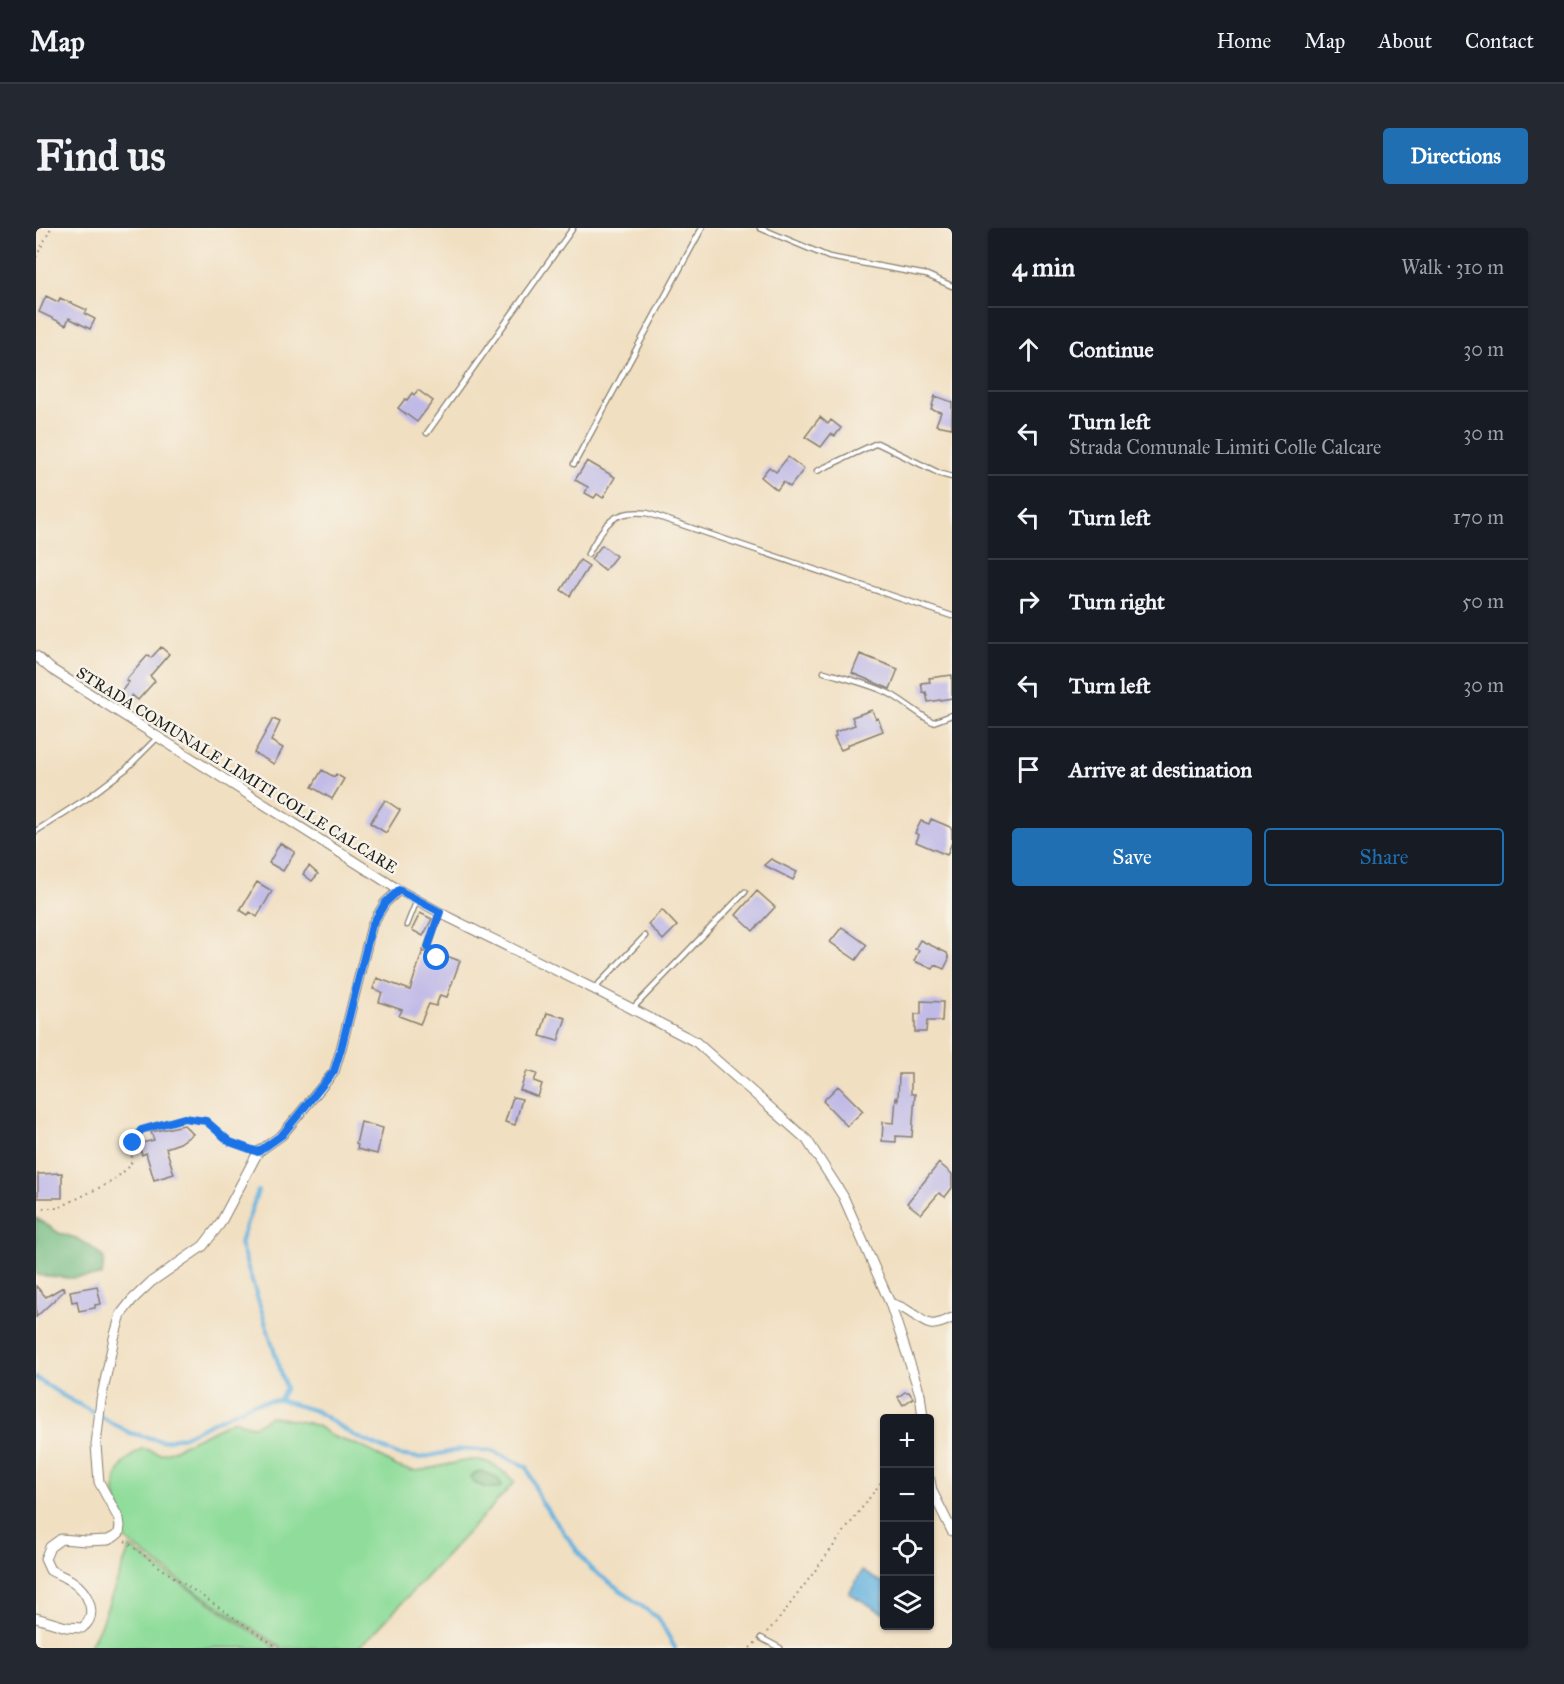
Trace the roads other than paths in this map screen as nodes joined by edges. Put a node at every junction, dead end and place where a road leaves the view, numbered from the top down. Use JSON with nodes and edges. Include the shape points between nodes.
{"nodes":[{"id":1,"x":573,"y":228,"type":"edge"},
{"id":2,"x":702,"y":228,"type":"edge"},
{"id":3,"x":760,"y":228,"type":"edge"},
{"id":4,"x":952,"y":286,"type":"edge"},
{"id":5,"x":427,"y":433,"type":"dead end"},
{"id":6,"x":574,"y":464,"type":"dead end"},
{"id":7,"x":817,"y":471,"type":"dead end"},
{"id":8,"x":952,"y":477,"type":"edge"},
{"id":9,"x":588,"y":554,"type":"dead end"},
{"id":10,"x":952,"y":616,"type":"edge"},
{"id":11,"x":36,"y":656,"type":"edge"},
{"id":12,"x":824,"y":672,"type":"dead end"},
{"id":13,"x":952,"y":715,"type":"edge"},
{"id":14,"x":158,"y":737,"type":"junction"},
{"id":15,"x":36,"y":831,"type":"edge"},
{"id":16,"x":399,"y":890,"type":"junction"},
{"id":17,"x":745,"y":892,"type":"dead end"},
{"id":18,"x":417,"y":900,"type":"junction"},
{"id":19,"x":440,"y":912,"type":"junction"},
{"id":20,"x":407,"y":925,"type":"dead end"},
{"id":21,"x":645,"y":936,"type":"dead end"},
{"id":22,"x":437,"y":958,"type":"dead end"},
{"id":23,"x":594,"y":989,"type":"junction"},
{"id":24,"x":632,"y":1009,"type":"junction"},
{"id":25,"x":890,"y":1303,"type":"junction"},
{"id":26,"x":952,"y":1318,"type":"edge"},
{"id":27,"x":922,"y":1414,"type":"edge"},
{"id":28,"x":934,"y":1494,"type":"edge"},
{"id":29,"x":949,"y":1520,"type":"edge"},
{"id":30,"x":952,"y":1531,"type":"edge"},
{"id":31,"x":36,"y":1618,"type":"edge"},
{"id":32,"x":760,"y":1638,"type":"road end"},
{"id":33,"x":780,"y":1648,"type":"edge"}],
"edges":[{"from":1,"to":5,"type":"lane"},
{"from":2,"to":6,"type":"lane"},
{"from":3,"to":4,"type":"lane","via":[[829,257],[927,275]]},
{"from":7,"to":8,"type":"lane","via":[[877,443]]},
{"from":9,"to":10,"type":"lane","via":[[611,519],[634,511],[648,513]]},
{"from":11,"to":14,"type":"street","name":"STRADA COMUNALE LIMITI COLLE CALCARE"},
{"from":12,"to":13,"type":"lane","via":[[892,695],[933,722]]},
{"from":14,"to":15,"type":"lane","via":[[126,769]]},
{"from":14,"to":16,"type":"street","name":"STRADA COMUNALE LIMITI COLLE CALCARE"},
{"from":16,"to":18,"type":"street","name":"STRADA COMUNALE LIMITI COLLE CALCARE"},
{"from":16,"to":31,"type":"street","via":[[385,903],[372,925],[334,1071],[282,1135],[258,1152],[220,1224],[203,1246],[152,1282],[121,1314],[101,1400],[96,1445],[99,1482],[119,1519],[119,1533],[108,1540],[61,1539],[50,1547],[45,1559],[50,1570],[84,1592],[91,1612],[87,1625],[75,1628]]},
{"from":17,"to":24,"type":"lane"},
{"from":18,"to":19,"type":"street","name":"STRADA COMUNALE LIMITI COLLE CALCARE"},
{"from":18,"to":20,"type":"lane"},
{"from":19,"to":22,"type":"lane","via":[[428,947]]},
{"from":19,"to":23,"type":"street","name":"STRADA COMUNALE LIMITI COLLE CALCARE"},
{"from":21,"to":23,"type":"lane"},
{"from":23,"to":24,"type":"street","name":"STRADA COMUNALE LIMITI COLLE CALCARE"},
{"from":24,"to":25,"type":"street","name":"STRADA COMUNALE LIMITI COLLE CALCARE","via":[[696,1042],[807,1140],[843,1196]]},
{"from":25,"to":26,"type":"street","via":[[926,1324]]},
{"from":25,"to":27,"type":"street","name":"STRADA COMUNALE LIMITI COLLE CALCARE","via":[[920,1394]]},
{"from":28,"to":29,"type":"street"},
{"from":29,"to":30,"type":"street"},
{"from":32,"to":33,"type":"lane"}]}
